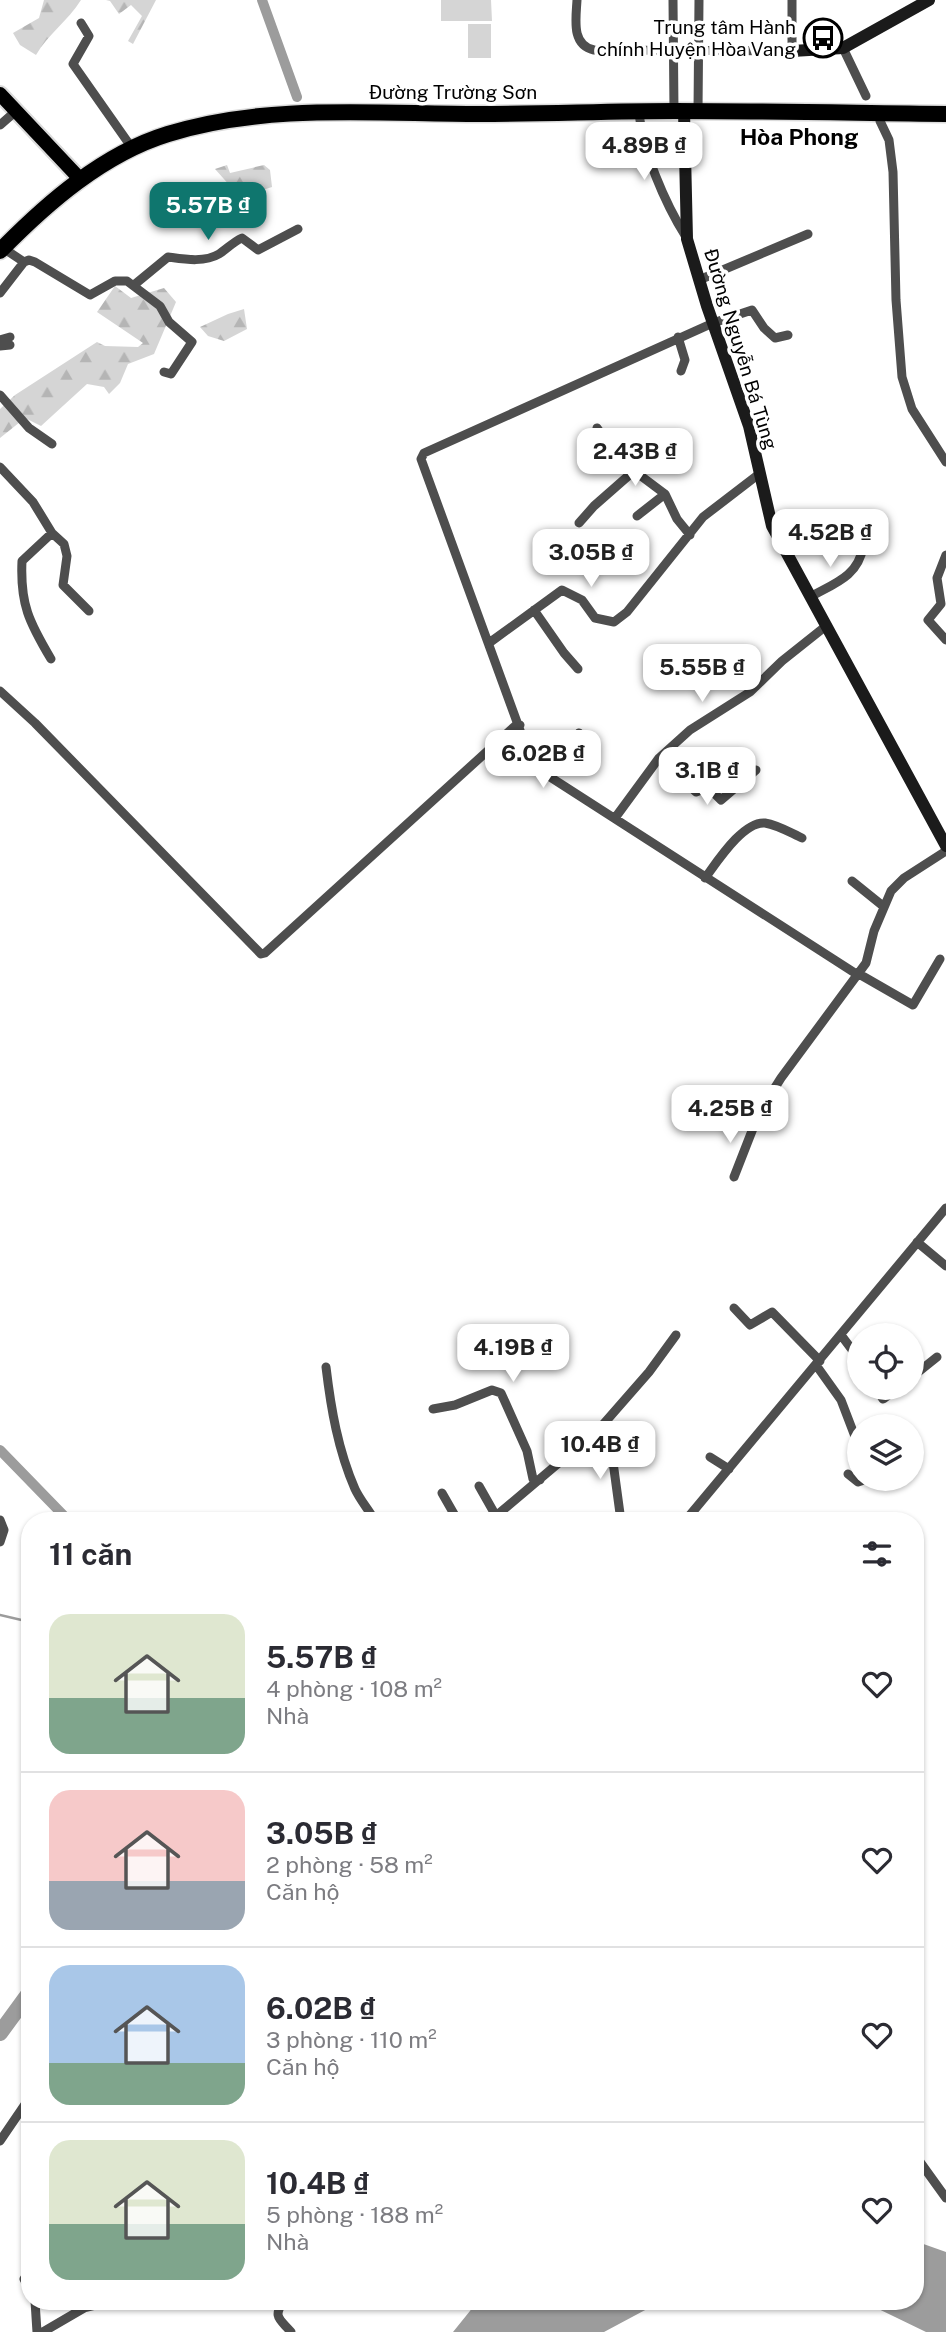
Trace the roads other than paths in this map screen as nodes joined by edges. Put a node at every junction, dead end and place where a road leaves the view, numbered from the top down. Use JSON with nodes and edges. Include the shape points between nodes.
{"nodes":[{"id":1,"x":577,"y":0,"type":"edge"},
{"id":2,"x":673,"y":0,"type":"edge"},
{"id":3,"x":699,"y":0,"type":"edge"},
{"id":4,"x":792,"y":0,"type":"edge"},
{"id":5,"x":929,"y":0,"type":"edge"},
{"id":6,"x":81,"y":23,"type":"dead end"},
{"id":7,"x":843,"y":48,"type":"junction"},
{"id":8,"x":699,"y":49,"type":"junction"},
{"id":9,"x":673,"y":50,"type":"junction"},
{"id":10,"x":792,"y":51,"type":"junction"},
{"id":11,"x":0,"y":94,"type":"edge"},
{"id":12,"x":866,"y":96,"type":"dead end"},
{"id":13,"x":16,"y":111,"type":"junction"},
{"id":14,"x":639,"y":111,"type":"junction"},
{"id":15,"x":685,"y":111,"type":"junction"},
{"id":16,"x":946,"y":114,"type":"edge"},
{"id":17,"x":880,"y":121,"type":"dead end"},
{"id":18,"x":0,"y":125,"type":"edge"},
{"id":19,"x":132,"y":148,"type":"junction"},
{"id":20,"x":81,"y":180,"type":"junction"},
{"id":21,"x":298,"y":229,"type":"dead end"},
{"id":22,"x":808,"y":234,"type":"dead end"},
{"id":23,"x":687,"y":239,"type":"junction"},
{"id":24,"x":2,"y":250,"type":"edge"},
{"id":25,"x":24,"y":262,"type":"junction"},
{"id":26,"x":699,"y":280,"type":"junction"},
{"id":27,"x":134,"y":285,"type":"junction"},
{"id":28,"x":0,"y":293,"type":"edge"},
{"id":29,"x":713,"y":323,"type":"junction"},
{"id":30,"x":788,"y":335,"type":"dead end"},
{"id":31,"x":678,"y":337,"type":"junction"},
{"id":32,"x":681,"y":371,"type":"dead end"},
{"id":33,"x":164,"y":372,"type":"dead end"},
{"id":34,"x":0,"y":395,"type":"edge"},
{"id":35,"x":597,"y":428,"type":"dead end"},
{"id":36,"x":52,"y":444,"type":"dead end"},
{"id":37,"x":610,"y":446,"type":"junction"},
{"id":38,"x":590,"y":460,"type":"dead end"},
{"id":39,"x":946,"y":462,"type":"edge"},
{"id":40,"x":0,"y":467,"type":"edge"},
{"id":41,"x":635,"y":470,"type":"junction"},
{"id":42,"x":759,"y":474,"type":"junction"},
{"id":43,"x":665,"y":494,"type":"junction"},
{"id":44,"x":637,"y":516,"type":"dead end"},
{"id":45,"x":579,"y":523,"type":"dead end"},
{"id":46,"x":52,"y":533,"type":"junction"},
{"id":47,"x":690,"y":535,"type":"junction"},
{"id":48,"x":863,"y":547,"type":"dead end"},
{"id":49,"x":946,"y":555,"type":"edge"},
{"id":50,"x":810,"y":597,"type":"junction"},
{"id":51,"x":534,"y":610,"type":"junction"},
{"id":52,"x":89,"y":611,"type":"dead end"},
{"id":53,"x":826,"y":626,"type":"junction"},
{"id":54,"x":946,"y":640,"type":"edge"},
{"id":55,"x":489,"y":643,"type":"junction"},
{"id":56,"x":51,"y":659,"type":"dead end"},
{"id":57,"x":578,"y":669,"type":"dead end"},
{"id":58,"x":0,"y":691,"type":"edge"},
{"id":59,"x":520,"y":725,"type":"junction"},
{"id":60,"x":579,"y":733,"type":"dead end"},
{"id":61,"x":562,"y":756,"type":"junction"},
{"id":62,"x":660,"y":758,"type":"junction"},
{"id":63,"x":577,"y":766,"type":"dead end"},
{"id":64,"x":756,"y":770,"type":"dead end"},
{"id":65,"x":548,"y":776,"type":"junction"},
{"id":66,"x":615,"y":818,"type":"junction"},
{"id":67,"x":802,"y":838,"type":"dead end"},
{"id":68,"x":946,"y":849,"type":"edge"},
{"id":69,"x":705,"y":878,"type":"junction"},
{"id":70,"x":852,"y":881,"type":"dead end"},
{"id":71,"x":883,"y":906,"type":"junction"},
{"id":72,"x":940,"y":959,"type":"dead end"},
{"id":73,"x":858,"y":974,"type":"junction"},
{"id":74,"x":734,"y":1177,"type":"dead end"},
{"id":75,"x":946,"y":1208,"type":"edge"},
{"id":76,"x":917,"y":1242,"type":"junction"},
{"id":77,"x":946,"y":1266,"type":"edge"},
{"id":78,"x":734,"y":1308,"type":"dead end"},
{"id":79,"x":676,"y":1335,"type":"dead end"},
{"id":80,"x":841,"y":1335,"type":"junction"},
{"id":81,"x":847,"y":1343,"type":"edge"},
{"id":82,"x":937,"y":1357,"type":"dead end"},
{"id":83,"x":818,"y":1363,"type":"junction"},
{"id":84,"x":326,"y":1367,"type":"dead end"},
{"id":85,"x":924,"y":1367,"type":"edge"},
{"id":86,"x":433,"y":1409,"type":"dead end"},
{"id":87,"x":847,"y":1416,"type":"edge"},
{"id":88,"x":596,"y":1432,"type":"junction"},
{"id":89,"x":710,"y":1457,"type":"dead end"},
{"id":90,"x":729,"y":1469,"type":"junction"},
{"id":91,"x":540,"y":1480,"type":"junction"},
{"id":92,"x":479,"y":1486,"type":"dead end"},
{"id":93,"x":442,"y":1493,"type":"dead end"},
{"id":94,"x":369,"y":1512,"type":"edge"},
{"id":95,"x":453,"y":1512,"type":"edge"},
{"id":96,"x":490,"y":1512,"type":"edge"},
{"id":97,"x":500,"y":1512,"type":"edge"},
{"id":98,"x":620,"y":1512,"type":"edge"},
{"id":99,"x":693,"y":1512,"type":"edge"},
{"id":100,"x":0,"y":1520,"type":"edge"},
{"id":101,"x":0,"y":1542,"type":"edge"},
{"id":102,"x":21,"y":2110,"type":"edge"},
{"id":103,"x":0,"y":2141,"type":"edge"},
{"id":104,"x":924,"y":2167,"type":"edge"},
{"id":105,"x":946,"y":2198,"type":"edge"},
{"id":106,"x":36,"y":2310,"type":"edge"},
{"id":107,"x":81,"y":2310,"type":"edge"},
{"id":108,"x":277,"y":2310,"type":"edge"},
{"id":109,"x":37,"y":2332,"type":"edge"},
{"id":110,"x":43,"y":2332,"type":"edge"},
{"id":111,"x":290,"y":2332,"type":"edge"}],
"edges":[{"from":1,"to":9,"type":"street","via":[[576,32],[586,48]]},
{"from":2,"to":9,"type":"street"},
{"from":3,"to":8,"type":"street"},
{"from":4,"to":10,"type":"street"},
{"from":5,"to":7,"type":"main road"},
{"from":6,"to":19,"type":"street","via":[[89,36],[73,64]]},
{"from":7,"to":10,"type":"main road"},
{"from":7,"to":12,"type":"street"},
{"from":8,"to":9,"type":"street"},
{"from":8,"to":10,"type":"street"},
{"from":8,"to":15,"type":"street"},
{"from":9,"to":15,"type":"street"},
{"from":11,"to":13,"type":"main road"},
{"from":13,"to":18,"type":"street"},
{"from":13,"to":20,"type":"main road"},
{"from":14,"to":15,"type":"highway","name":"Đường Trường Sơn"},
{"from":14,"to":19,"type":"highway","name":"Đường Trường Sơn","via":[[276,116],[221,121],[166,134]]},
{"from":14,"to":23,"type":"street","via":[[640,126],[668,204]]},
{"from":15,"to":16,"type":"highway","name":"Đường Trường Sơn"},
{"from":15,"to":23,"type":"main road","name":"Đường Nguyễn Bá Tùng"},
{"from":17,"to":39,"type":"street","via":[[889,140],[892,172],[904,385],[912,409]]},
{"from":19,"to":20,"type":"highway","name":"Đường Trường Sơn"},
{"from":20,"to":24,"type":"highway","name":"Đường Trường Sơn"},
{"from":21,"to":27,"type":"street","via":[[258,250],[242,238],[209,258],[168,257]]},
{"from":22,"to":26,"type":"street"},
{"from":23,"to":26,"type":"main road","name":"Đường Nguyễn Bá Tùng"},
{"from":24,"to":25,"type":"street"},
{"from":25,"to":27,"type":"street","via":[[35,262],[90,295],[120,280]]},
{"from":25,"to":28,"type":"street"},
{"from":26,"to":29,"type":"main road","name":"Đường Nguyễn Bá Tùng"},
{"from":27,"to":33,"type":"street","via":[[192,342],[171,374]]},
{"from":29,"to":30,"type":"street","via":[[752,310],[775,338]]},
{"from":29,"to":31,"type":"street"},
{"from":29,"to":42,"type":"main road","name":"Đường Nguyễn Bá Tùng","via":[[738,390]]},
{"from":31,"to":32,"type":"street","via":[[685,360]]},
{"from":31,"to":55,"type":"street","via":[[421,455]]},
{"from":34,"to":36,"type":"street","via":[[29,428]]},
{"from":35,"to":37,"type":"street"},
{"from":37,"to":38,"type":"street"},
{"from":37,"to":41,"type":"street"},
{"from":40,"to":46,"type":"street","via":[[33,502]]},
{"from":41,"to":43,"type":"street"},
{"from":41,"to":45,"type":"street"},
{"from":42,"to":47,"type":"street","via":[[712,509]]},
{"from":42,"to":50,"type":"main road","name":"Đường Nguyễn Bá Tùng","via":[[772,526]]},
{"from":43,"to":44,"type":"street"},
{"from":43,"to":47,"type":"street"},
{"from":46,"to":52,"type":"street","via":[[66,551],[63,585]]},
{"from":46,"to":56,"type":"street","via":[[22,561],[21,583],[24,605]]},
{"from":47,"to":51,"type":"street","via":[[614,622],[595,618],[582,600],[562,590]]},
{"from":48,"to":50,"type":"street","via":[[853,571]]},
{"from":49,"to":54,"type":"street","via":[[937,578],[942,604],[928,620]]},
{"from":50,"to":53,"type":"main road","name":"Đường Nguyễn Bá Tùng"},
{"from":51,"to":55,"type":"street"},
{"from":51,"to":57,"type":"street"},
{"from":53,"to":62,"type":"street","via":[[750,692],[696,725]]},
{"from":53,"to":68,"type":"main road","name":"Đường Nguyễn Bá Tùng"},
{"from":55,"to":59,"type":"street"},
{"from":58,"to":59,"type":"street","via":[[261,954]]},
{"from":59,"to":65,"type":"street","via":[[533,766]]},
{"from":60,"to":61,"type":"street"},
{"from":61,"to":63,"type":"street"},
{"from":61,"to":65,"type":"street"},
{"from":62,"to":64,"type":"street","via":[[696,792],[708,787],[720,800]]},
{"from":62,"to":66,"type":"street"},
{"from":65,"to":66,"type":"street"},
{"from":66,"to":69,"type":"street"},
{"from":67,"to":69,"type":"street","via":[[771,824],[754,825],[742,832]]},
{"from":68,"to":71,"type":"street","via":[[904,878]]},
{"from":69,"to":73,"type":"street"},
{"from":70,"to":71,"type":"street"},
{"from":71,"to":73,"type":"street","via":[[866,964]]},
{"from":72,"to":73,"type":"street","via":[[913,1005]]},
{"from":73,"to":74,"type":"street","via":[[760,1113]]},
{"from":75,"to":76,"type":"street"},
{"from":76,"to":77,"type":"street"},
{"from":76,"to":80,"type":"street"},
{"from":78,"to":83,"type":"street","via":[[750,1325],[772,1311]]},
{"from":79,"to":88,"type":"street"},
{"from":80,"to":81,"type":"street"},
{"from":80,"to":83,"type":"street"},
{"from":82,"to":85,"type":"street"},
{"from":83,"to":87,"type":"street"},
{"from":83,"to":90,"type":"street"},
{"from":84,"to":94,"type":"street","via":[[340,1446],[356,1491]]},
{"from":86,"to":91,"type":"street","via":[[492,1390],[501,1393],[527,1451],[533,1479]]},
{"from":88,"to":91,"type":"street"},
{"from":88,"to":98,"type":"street","via":[[613,1462]]},
{"from":89,"to":90,"type":"street"},
{"from":90,"to":99,"type":"street"},
{"from":91,"to":97,"type":"street"},
{"from":92,"to":96,"type":"street"},
{"from":93,"to":95,"type":"street"},
{"from":100,"to":101,"type":"street","via":[[4,1530]]},
{"from":102,"to":103,"type":"street"},
{"from":104,"to":105,"type":"street"},
{"from":106,"to":109,"type":"street"},
{"from":107,"to":110,"type":"street"},
{"from":108,"to":111,"type":"street"}]}
